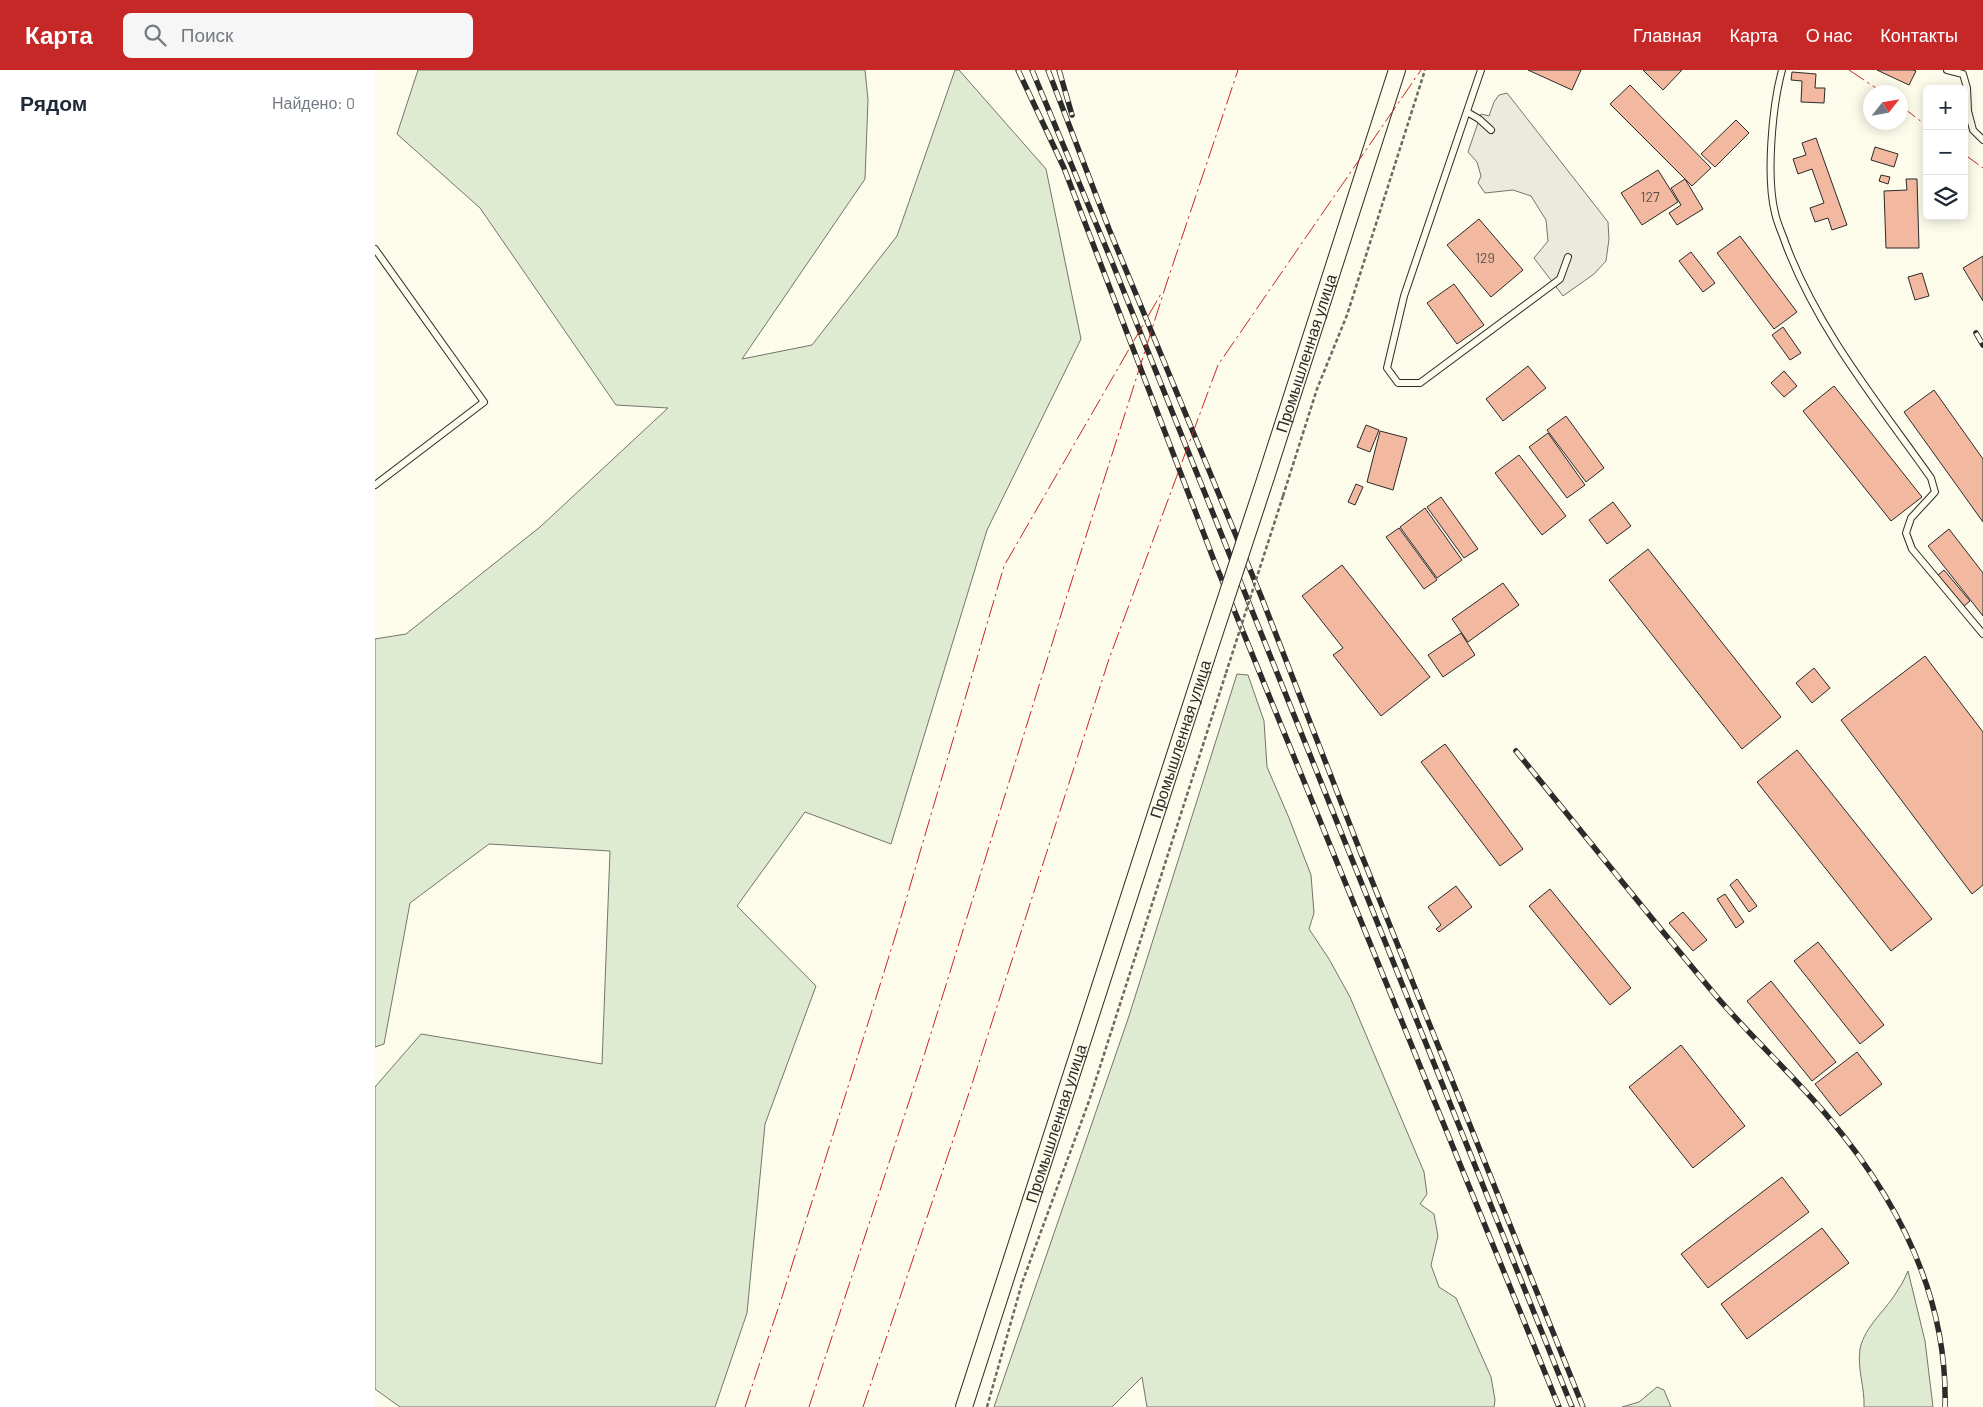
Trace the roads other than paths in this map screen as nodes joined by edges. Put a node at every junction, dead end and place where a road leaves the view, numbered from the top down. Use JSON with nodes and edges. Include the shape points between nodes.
{"nodes":[{"id":1,"x":1397,"y":70,"type":"edge"},
{"id":2,"x":1481,"y":70,"type":"edge"},
{"id":3,"x":1782,"y":70,"type":"edge"},
{"id":4,"x":1947,"y":70,"type":"edge"},
{"id":5,"x":1467,"y":112,"type":"junction"},
{"id":6,"x":1491,"y":130,"type":"dead end"},
{"id":7,"x":1983,"y":140,"type":"edge"},
{"id":8,"x":375,"y":249,"type":"edge"},
{"id":9,"x":1568,"y":257,"type":"dead end"},
{"id":10,"x":375,"y":485,"type":"edge"},
{"id":11,"x":1983,"y":634,"type":"edge"},
{"id":12,"x":965,"y":1407,"type":"edge"}],
"edges":[{"from":1,"to":12,"type":"street","name":"Промышленная улица","bridge":true},
{"from":2,"to":5,"type":"lane"},
{"from":3,"to":11,"type":"lane","via":[[1776,91],[1770,167],[1775,213],[1796,272],[1835,342],[1931,478],[1935,492],[1911,518],[1906,533],[1912,549]]},
{"from":4,"to":7,"type":"lane","via":[[1963,74],[1973,130]]},
{"from":5,"to":6,"type":"lane"},
{"from":5,"to":9,"type":"lane","via":[[1404,296],[1387,368],[1398,383],[1420,383],[1560,279]]},
{"from":8,"to":10,"type":"lane","via":[[484,402]]}]}
